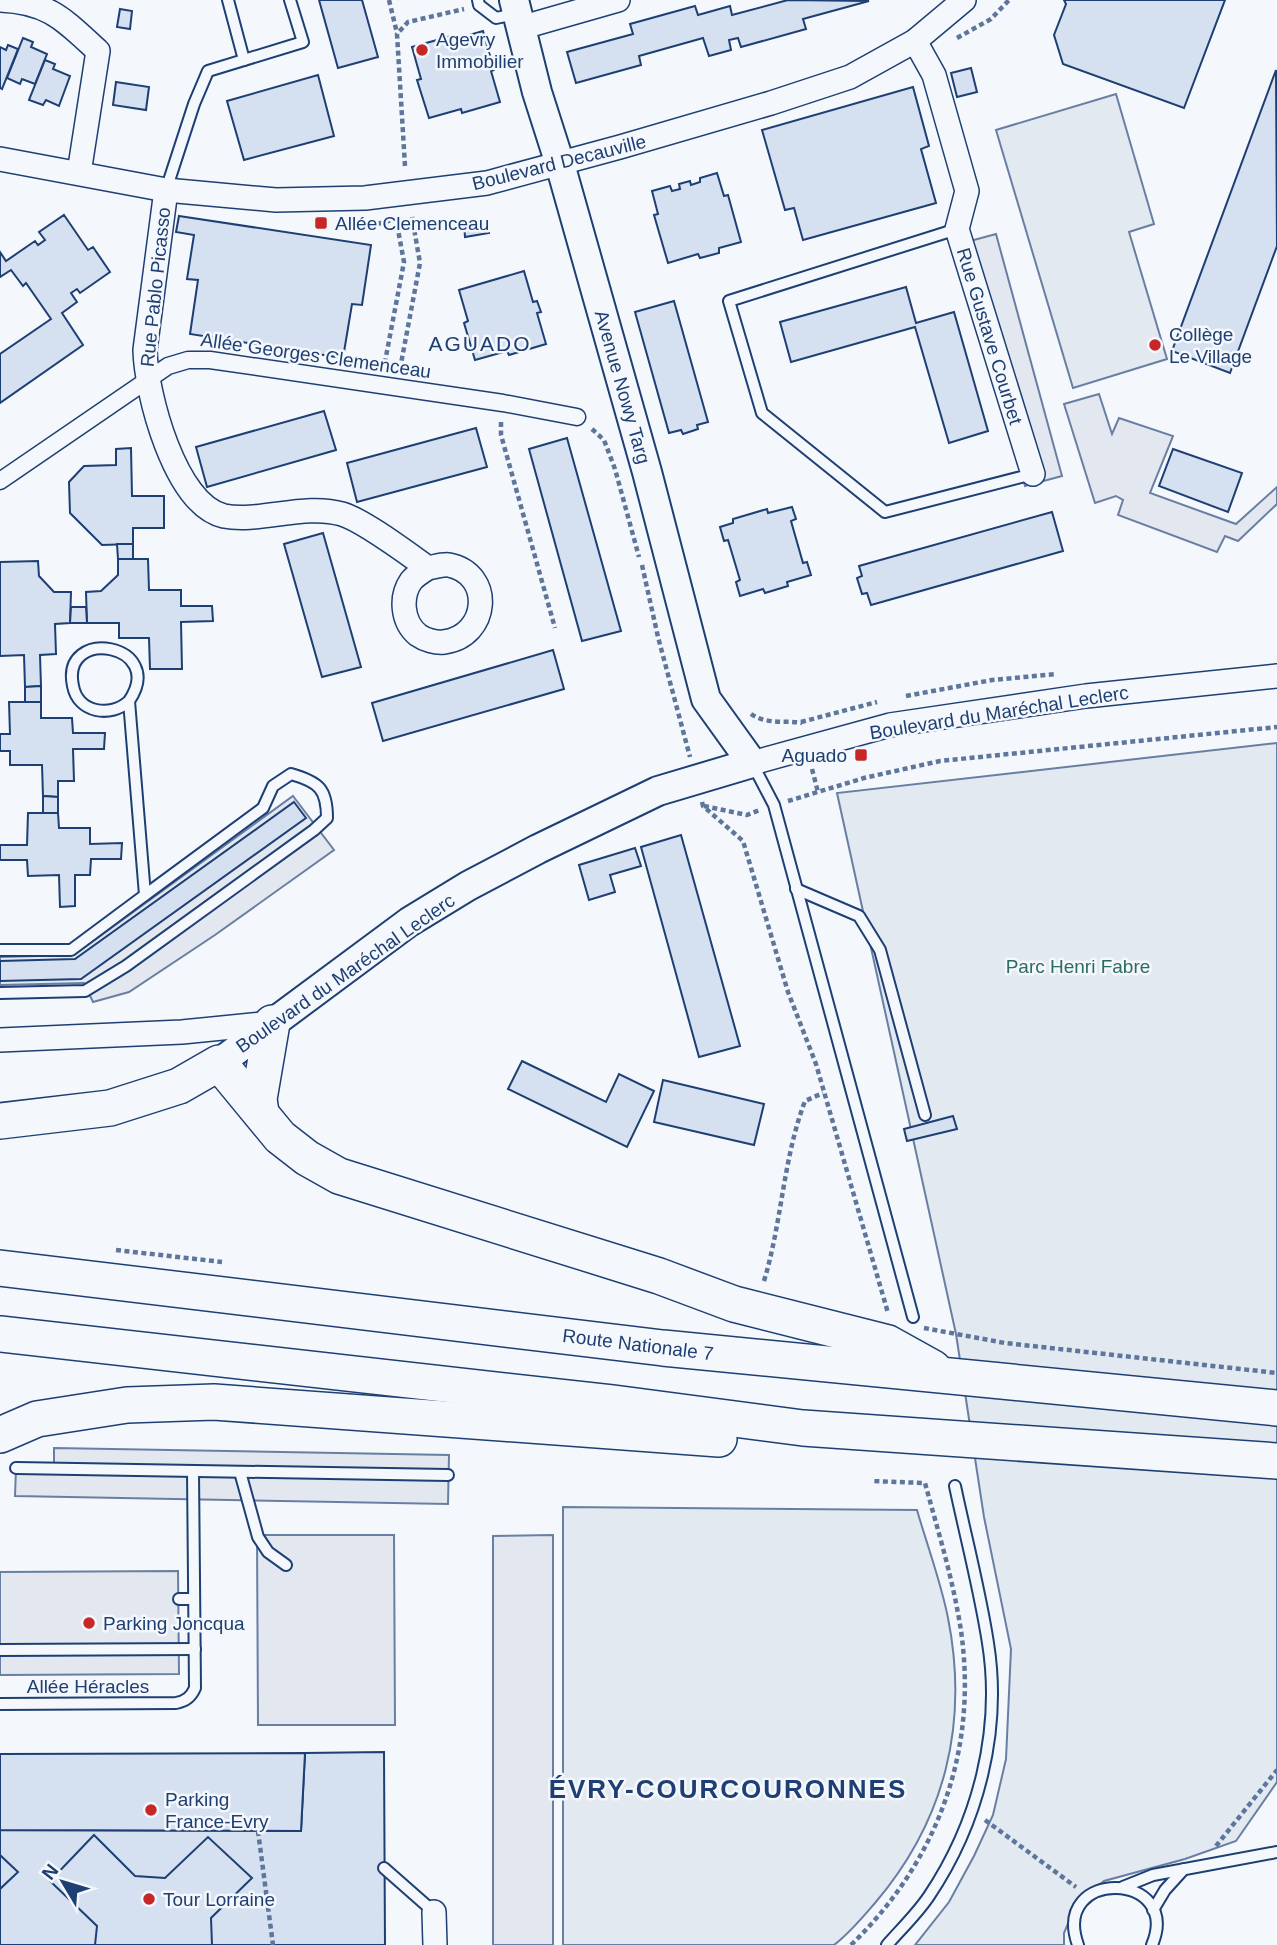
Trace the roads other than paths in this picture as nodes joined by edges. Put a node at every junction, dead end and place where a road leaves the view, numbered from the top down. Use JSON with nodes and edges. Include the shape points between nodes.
{"nodes":[{"id":1,"x":228,"y":0,"type":"edge"},
{"id":2,"x":290,"y":0,"type":"edge"},
{"id":3,"x":618,"y":0,"type":"edge"},
{"id":4,"x":964,"y":0,"type":"edge"},
{"id":5,"x":0,"y":1,"type":"edge"},
{"id":6,"x":26,"y":1,"type":"edge"},
{"id":7,"x":479,"y":2,"type":"edge"},
{"id":8,"x":517,"y":14,"type":"edge"},
{"id":9,"x":920,"y":48,"type":"junction"},
{"id":10,"x":244,"y":61,"type":"junction"},
{"id":11,"x":0,"y":159,"type":"edge"},
{"id":12,"x":559,"y":164,"type":"junction"},
{"id":13,"x":79,"y":173,"type":"junction"},
{"id":14,"x":166,"y":190,"type":"junction"},
{"id":15,"x":957,"y":229,"type":"junction"},
{"id":16,"x":147,"y":380,"type":"junction"},
{"id":17,"x":577,"y":417,"type":"road end"},
{"id":18,"x":1032,"y":474,"type":"joint"},
{"id":19,"x":0,"y":481,"type":"edge"},
{"id":20,"x":428,"y":568,"type":"dead end"},
{"id":21,"x":1277,"y":677,"type":"edge"},
{"id":22,"x":129,"y":701,"type":"junction"},
{"id":23,"x":752,"y":763,"type":"junction"},
{"id":24,"x":796,"y":889,"type":"junction"},
{"id":25,"x":145,"y":895,"type":"junction"},
{"id":26,"x":0,"y":950,"type":"edge"},
{"id":27,"x":0,"y":993,"type":"edge"},
{"id":28,"x":272,"y":1023,"type":"junction"},
{"id":29,"x":181,"y":1032,"type":"junction"},
{"id":30,"x":0,"y":1040,"type":"edge"},
{"id":31,"x":219,"y":1063,"type":"junction"},
{"id":32,"x":261,"y":1113,"type":"junction"},
{"id":33,"x":925,"y":1115,"type":"dead end"},
{"id":34,"x":0,"y":1121,"type":"edge"},
{"id":35,"x":0,"y":1268,"type":"edge"},
{"id":36,"x":915,"y":1322,"type":"road end"},
{"id":37,"x":0,"y":1334,"type":"edge"},
{"id":38,"x":947,"y":1376,"type":"junction"},
{"id":39,"x":1277,"y":1408,"type":"edge"},
{"id":40,"x":803,"y":1428,"type":"junction"},
{"id":41,"x":0,"y":1435,"type":"edge"},
{"id":42,"x":1277,"y":1461,"type":"edge"},
{"id":43,"x":16,"y":1468,"type":"dead end"},
{"id":44,"x":193,"y":1471,"type":"junction"},
{"id":45,"x":240,"y":1472,"type":"junction"},
{"id":46,"x":448,"y":1475,"type":"dead end"},
{"id":47,"x":955,"y":1486,"type":"dead end"},
{"id":48,"x":286,"y":1565,"type":"dead end"},
{"id":49,"x":179,"y":1599,"type":"dead end"},
{"id":50,"x":194,"y":1599,"type":"junction"},
{"id":51,"x":195,"y":1648,"type":"junction"},
{"id":52,"x":0,"y":1650,"type":"edge"},
{"id":53,"x":0,"y":1704,"type":"edge"},
{"id":54,"x":1277,"y":1852,"type":"edge"},
{"id":55,"x":384,"y":1868,"type":"dead end"},
{"id":56,"x":1184,"y":1869,"type":"junction"},
{"id":57,"x":1123,"y":1887,"type":"junction"},
{"id":58,"x":1153,"y":1910,"type":"junction"},
{"id":59,"x":434,"y":1912,"type":"joint"},
{"id":60,"x":1077,"y":1944,"type":"edge"},
{"id":61,"x":435,"y":1945,"type":"edge"},
{"id":62,"x":887,"y":1945,"type":"edge"},
{"id":63,"x":1152,"y":1945,"type":"edge"}],
"edges":[{"from":1,"to":10,"type":"lane"},
{"from":2,"to":10,"type":"lane","via":[[303,42]]},
{"from":3,"to":8,"type":"street"},
{"from":4,"to":9,"type":"street","name":"Boulevard Decauville"},
{"from":5,"to":6,"type":"street"},
{"from":6,"to":13,"type":"street","via":[[59,16],[98,51]]},
{"from":7,"to":8,"type":"lane","via":[[496,18]]},
{"from":8,"to":12,"type":"street","name":"Avenue Nowy Targ"},
{"from":9,"to":12,"type":"street","name":"Boulevard Decauville","via":[[771,103]]},
{"from":9,"to":15,"type":"street","name":"Rue Gustave Courbet","via":[[934,75],[967,191]]},
{"from":10,"to":14,"type":"lane","via":[[208,71]]},
{"from":11,"to":13,"type":"street","name":"Boulevard Decauville"},
{"from":12,"to":14,"type":"street","name":"Boulevard Decauville","via":[[487,183],[344,200],[276,200]]},
{"from":12,"to":23,"type":"street","name":"Avenue Nowy Targ","via":[[706,699]]},
{"from":13,"to":14,"type":"street","name":"Boulevard Decauville"},
{"from":14,"to":16,"type":"street","name":"Rue Pablo Picasso","via":[[145,350]]},
{"from":15,"to":18,"type":"street","name":"Rue Gustave Courbet"},
{"from":15,"to":18,"type":"lane","via":[[729,301],[762,413],[885,512]]},
{"from":16,"to":17,"type":"street","name":"Allée Georges Clemenceau","via":[[168,366],[199,360]]},
{"from":16,"to":19,"type":"street","name":"Allée Georges Clemenceau"},
{"from":16,"to":20,"type":"street","name":"Rue Pablo Picasso","via":[[165,443],[199,501],[210,509],[223,516],[326,510],[345,514]]},
{"from":21,"to":23,"type":"street","name":"Boulevard du Maréchal Leclerc","via":[[1086,696],[890,725]]},
{"from":22,"to":22,"type":"lane","via":[[106,712],[82,703],[72,679],[82,656],[106,647],[124,654],[136,676]]},
{"from":22,"to":25,"type":"lane"},
{"from":23,"to":24,"type":"lane","via":[[774,805]]},
{"from":23,"to":28,"type":"street","name":"Boulevard du Maréchal Leclerc","via":[[700,793],[658,791],[468,886],[409,922]]},
{"from":24,"to":33,"type":"lane","via":[[859,916],[880,950]]},
{"from":24,"to":36,"type":"lane"},
{"from":25,"to":26,"type":"lane","via":[[71,950]]},
{"from":25,"to":27,"type":"lane","via":[[263,808],[274,786],[290,774],[312,780],[327,798],[327,818],[314,830],[85,991]]},
{"from":28,"to":29,"type":"street"},
{"from":28,"to":31,"type":"street","name":"Boulevard du Maréchal Leclerc"},
{"from":28,"to":32,"type":"main road","via":[[259,1099]]},
{"from":29,"to":30,"type":"street"},
{"from":29,"to":31,"type":"street"},
{"from":31,"to":32,"type":"main road"},
{"from":31,"to":34,"type":"main road","via":[[179,1086],[110,1108]]},
{"from":32,"to":38,"type":"main road","via":[[280,1137],[339,1177],[659,1276],[734,1304],[888,1343]]},
{"from":35,"to":38,"type":"main road","name":"Route Nationale 7","via":[[663,1348]]},
{"from":37,"to":40,"type":"main road"},
{"from":38,"to":39,"type":"main road","name":"Route Nationale 7"},
{"from":40,"to":41,"type":"main road","via":[[757,1442],[214,1402],[127,1405],[37,1419]]},
{"from":40,"to":42,"type":"main road"},
{"from":43,"to":44,"type":"lane"},
{"from":44,"to":45,"type":"lane"},
{"from":44,"to":50,"type":"lane"},
{"from":45,"to":46,"type":"lane"},
{"from":45,"to":48,"type":"lane","via":[[258,1536],[268,1552]]},
{"from":47,"to":62,"type":"lane","via":[[989,1645],[988,1749],[956,1851],[927,1899]]},
{"from":49,"to":50,"type":"lane"},
{"from":50,"to":51,"type":"lane"},
{"from":51,"to":52,"type":"lane"},
{"from":51,"to":53,"type":"lane","name":"Allée Héracles","via":[[195,1688],[189,1698],[176,1703]]},
{"from":54,"to":56,"type":"lane"},
{"from":55,"to":59,"type":"lane"},
{"from":56,"to":57,"type":"lane"},
{"from":56,"to":58,"type":"lane"},
{"from":57,"to":58,"type":"lane","via":[[1139,1894]]},
{"from":57,"to":60,"type":"lane","via":[[1106,1887],[1088,1896],[1074,1922]]},
{"from":58,"to":63,"type":"lane","via":[[1157,1926]]},
{"from":59,"to":61,"type":"street"}]}
